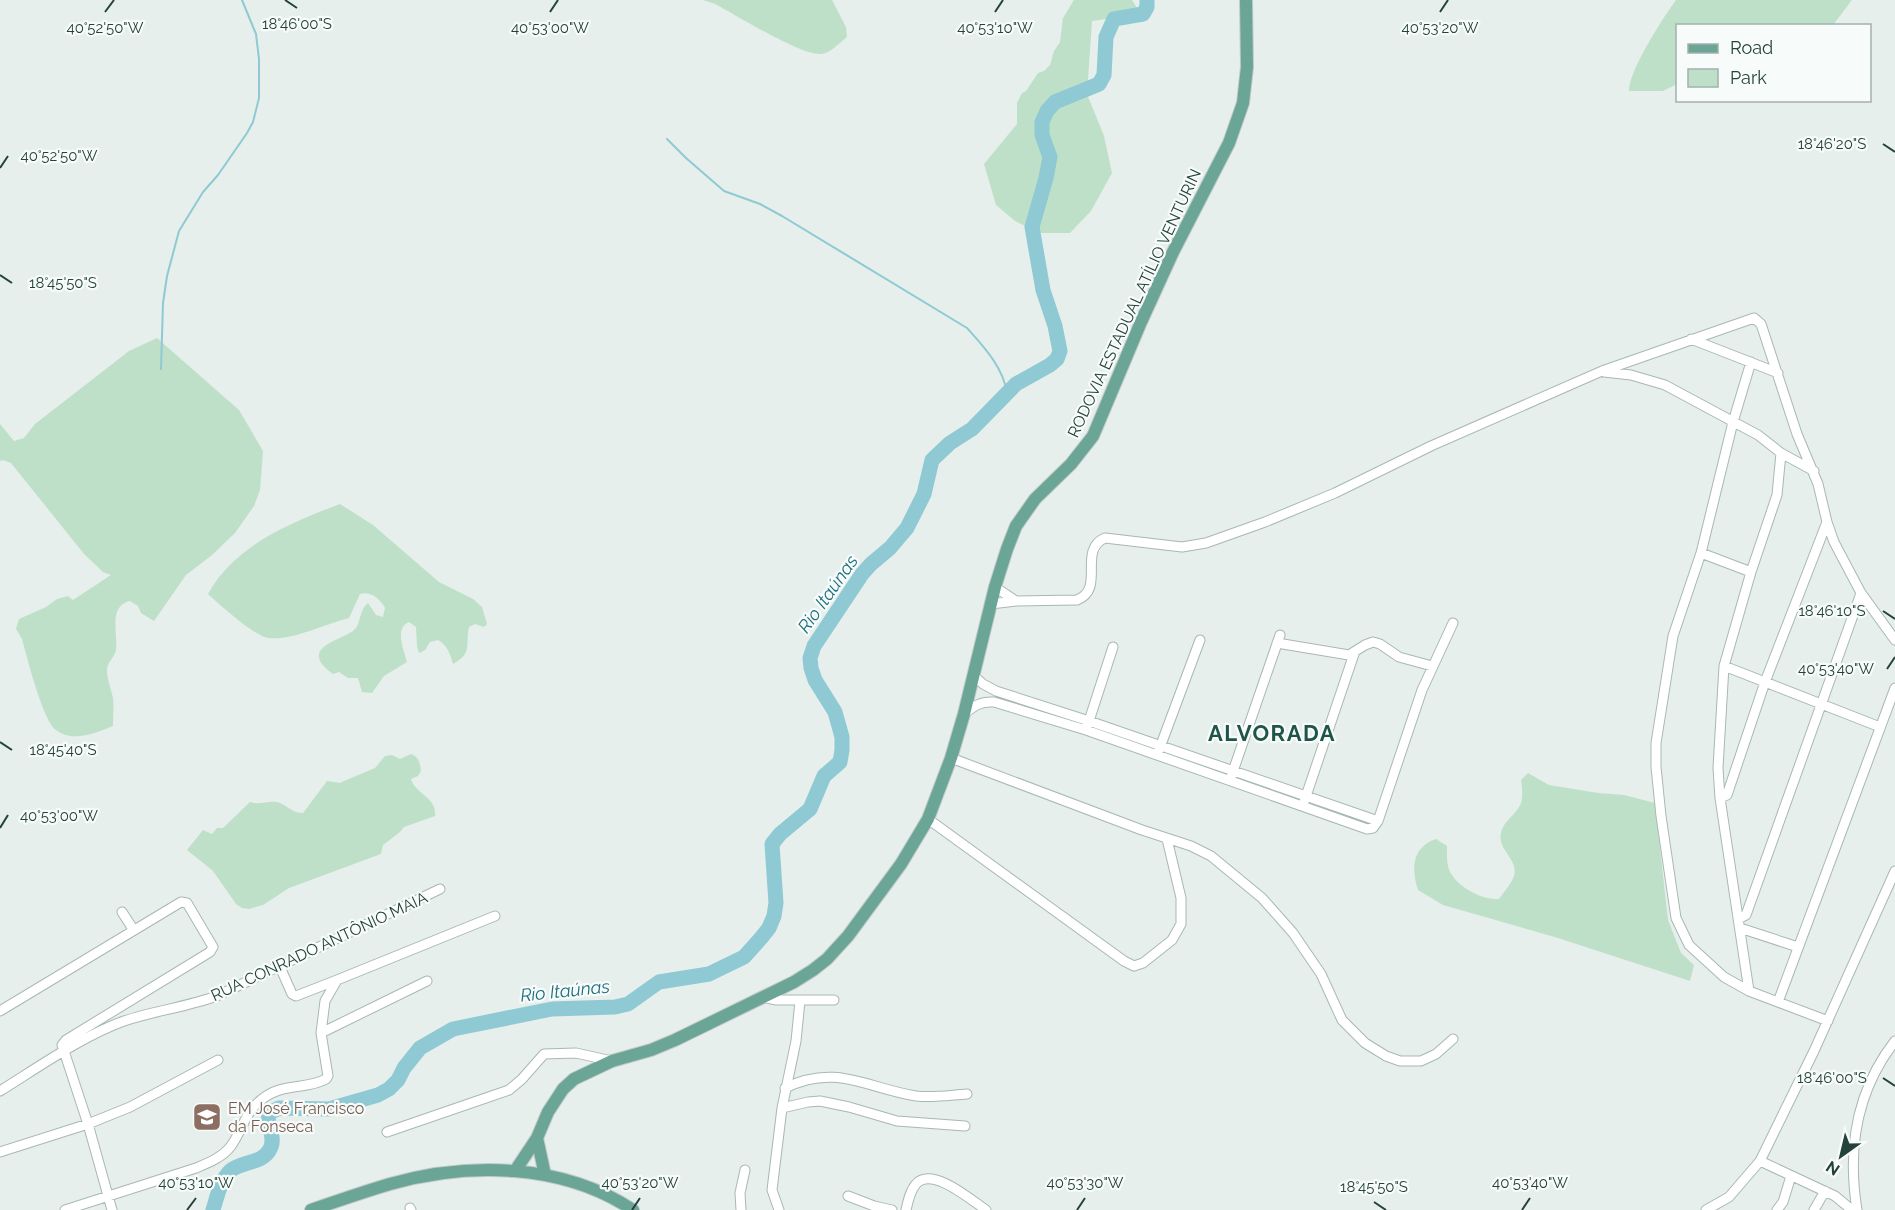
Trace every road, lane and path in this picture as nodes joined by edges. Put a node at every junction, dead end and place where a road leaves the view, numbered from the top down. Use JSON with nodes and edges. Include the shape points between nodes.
{"nodes":[{"id":1,"x":1246,"y":0,"type":"edge"},
{"id":2,"x":1692,"y":339,"type":"junction"},
{"id":3,"x":1751,"y":362,"type":"junction"},
{"id":4,"x":1602,"y":371,"type":"junction"},
{"id":5,"x":1778,"y":373,"type":"junction"},
{"id":6,"x":1733,"y":422,"type":"junction"},
{"id":7,"x":1781,"y":453,"type":"junction"},
{"id":8,"x":1814,"y":471,"type":"junction"},
{"id":9,"x":1827,"y":522,"type":"junction"},
{"id":10,"x":1701,"y":553,"type":"junction"},
{"id":11,"x":1751,"y":572,"type":"junction"},
{"id":12,"x":995,"y":587,"type":"junction"},
{"id":13,"x":1861,"y":593,"type":"junction"},
{"id":14,"x":1016,"y":601,"type":"junction"},
{"id":15,"x":991,"y":604,"type":"junction"},
{"id":16,"x":1453,"y":623,"type":"dead end"},
{"id":17,"x":1895,"y":639,"type":"edge"},
{"id":18,"x":1200,"y":640,"type":"dead end"},
{"id":19,"x":1113,"y":647,"type":"dead end"},
{"id":20,"x":1354,"y":654,"type":"junction"},
{"id":21,"x":1432,"y":666,"type":"junction"},
{"id":22,"x":1724,"y":666,"type":"junction"},
{"id":23,"x":973,"y":675,"type":"junction"},
{"id":24,"x":1765,"y":682,"type":"junction"},
{"id":25,"x":1895,"y":688,"type":"edge"},
{"id":26,"x":1821,"y":704,"type":"junction"},
{"id":27,"x":964,"y":714,"type":"junction"},
{"id":28,"x":1088,"y":726,"type":"junction"},
{"id":29,"x":1880,"y":727,"type":"junction"},
{"id":30,"x":1158,"y":751,"type":"junction"},
{"id":31,"x":951,"y":758,"type":"junction"},
{"id":32,"x":1231,"y":777,"type":"junction"},
{"id":33,"x":1720,"y":798,"type":"junction"},
{"id":34,"x":1304,"y":802,"type":"junction"},
{"id":35,"x":928,"y":819,"type":"junction"},
{"id":36,"x":1167,"y":839,"type":"junction"},
{"id":37,"x":1895,"y":871,"type":"edge"},
{"id":38,"x":440,"y":889,"type":"dead end"},
{"id":39,"x":122,"y":912,"type":"dead end"},
{"id":40,"x":495,"y":916,"type":"dead end"},
{"id":41,"x":1739,"y":923,"type":"junction"},
{"id":42,"x":133,"y":929,"type":"junction"},
{"id":43,"x":1798,"y":947,"type":"junction"},
{"id":44,"x":280,"y":967,"type":"junction"},
{"id":45,"x":337,"y":980,"type":"junction"},
{"id":46,"x":427,"y":981,"type":"dead end"},
{"id":47,"x":1749,"y":991,"type":"junction"},
{"id":48,"x":762,"y":996,"type":"junction"},
{"id":49,"x":834,"y":1000,"type":"dead end"},
{"id":50,"x":800,"y":1001,"type":"junction"},
{"id":51,"x":1778,"y":1002,"type":"junction"},
{"id":52,"x":0,"y":1011,"type":"edge"},
{"id":53,"x":1828,"y":1021,"type":"junction"},
{"id":54,"x":321,"y":1033,"type":"junction"},
{"id":55,"x":1453,"y":1039,"type":"dead end"},
{"id":56,"x":1895,"y":1041,"type":"edge"},
{"id":57,"x":63,"y":1052,"type":"junction"},
{"id":58,"x":218,"y":1060,"type":"dead end"},
{"id":59,"x":612,"y":1061,"type":"junction"},
{"id":60,"x":785,"y":1088,"type":"junction"},
{"id":61,"x":0,"y":1091,"type":"edge"},
{"id":62,"x":967,"y":1094,"type":"dead end"},
{"id":63,"x":782,"y":1108,"type":"junction"},
{"id":64,"x":88,"y":1124,"type":"junction"},
{"id":65,"x":965,"y":1126,"type":"dead end"},
{"id":66,"x":387,"y":1132,"type":"dead end"},
{"id":67,"x":537,"y":1138,"type":"junction"},
{"id":68,"x":0,"y":1152,"type":"edge"},
{"id":69,"x":1760,"y":1161,"type":"junction"},
{"id":70,"x":745,"y":1170,"type":"dead end"},
{"id":71,"x":515,"y":1171,"type":"junction"},
{"id":72,"x":545,"y":1175,"type":"junction"},
{"id":73,"x":1791,"y":1176,"type":"junction"},
{"id":74,"x":1825,"y":1191,"type":"junction"},
{"id":75,"x":109,"y":1196,"type":"junction"},
{"id":76,"x":848,"y":1196,"type":"dead end"},
{"id":77,"x":338,"y":1206,"type":"edge"},
{"id":78,"x":874,"y":1208,"type":"edge"},
{"id":79,"x":628,"y":1209,"type":"edge"},
{"id":80,"x":65,"y":1210,"type":"edge"},
{"id":81,"x":112,"y":1210,"type":"edge"},
{"id":82,"x":311,"y":1210,"type":"edge"},
{"id":83,"x":741,"y":1210,"type":"edge"},
{"id":84,"x":779,"y":1210,"type":"edge"},
{"id":85,"x":892,"y":1210,"type":"edge"},
{"id":86,"x":906,"y":1210,"type":"edge"},
{"id":87,"x":985,"y":1210,"type":"edge"},
{"id":88,"x":1706,"y":1210,"type":"edge"},
{"id":89,"x":1777,"y":1210,"type":"edge"},
{"id":90,"x":1814,"y":1210,"type":"edge"},
{"id":91,"x":1852,"y":1210,"type":"edge"},
{"id":92,"x":1857,"y":1210,"type":"edge"}],
"edges":[{"from":1,"to":12,"type":"main road","name":"RODOVIA ESTADUAL ATÍLIO VENTURIN","via":[[1243,104],[1230,143],[1173,252],[1093,436],[1025,512],[1006,549]]},
{"from":2,"to":3,"type":"street"},
{"from":2,"to":4,"type":"street"},
{"from":2,"to":5,"type":"street","via":[[1750,319],[1758,320]]},
{"from":3,"to":5,"type":"street"},
{"from":3,"to":6,"type":"street"},
{"from":4,"to":6,"type":"street","via":[[1665,385]]},
{"from":4,"to":14,"type":"street","via":[[1335,493],[1206,543],[1182,547],[1105,538],[1094,546],[1091,587],[1083,598]]},
{"from":5,"to":8,"type":"street","via":[[1797,434]]},
{"from":6,"to":7,"type":"street"},
{"from":6,"to":10,"type":"street"},
{"from":7,"to":8,"type":"street"},
{"from":7,"to":11,"type":"street","via":[[1778,495]]},
{"from":8,"to":9,"type":"street"},
{"from":9,"to":13,"type":"street"},
{"from":9,"to":24,"type":"street"},
{"from":10,"to":11,"type":"street"},
{"from":10,"to":47,"type":"street","via":[[1673,636],[1664,687],[1656,743],[1661,816],[1676,918],[1682,933],[1706,962]]},
{"from":11,"to":22,"type":"street"},
{"from":12,"to":14,"type":"street"},
{"from":12,"to":15,"type":"main road","name":"RODOVIA ESTADUAL ATÍLIO VENTURIN"},
{"from":13,"to":17,"type":"street"},
{"from":13,"to":26,"type":"street"},
{"from":14,"to":15,"type":"street"},
{"from":15,"to":23,"type":"main road","name":"RODOVIA ESTADUAL ATÍLIO VENTURIN"},
{"from":16,"to":21,"type":"street"},
{"from":18,"to":30,"type":"street"},
{"from":19,"to":28,"type":"street"},
{"from":20,"to":21,"type":"street","via":[[1373,642],[1399,657]]},
{"from":20,"to":32,"type":"street","via":[[1278,639]]},
{"from":20,"to":34,"type":"street"},
{"from":21,"to":34,"type":"street","via":[[1373,828]]},
{"from":22,"to":24,"type":"street"},
{"from":22,"to":33,"type":"street"},
{"from":23,"to":27,"type":"main road","name":"RODOVIA ESTADUAL ATÍLIO VENTURIN"},
{"from":23,"to":28,"type":"street","via":[[996,692]]},
{"from":24,"to":26,"type":"street"},
{"from":24,"to":33,"type":"street","via":[[1727,795]]},
{"from":25,"to":29,"type":"street"},
{"from":26,"to":29,"type":"street"},
{"from":26,"to":41,"type":"street","via":[[1746,915]]},
{"from":27,"to":28,"type":"street","via":[[975,705],[994,702]]},
{"from":27,"to":31,"type":"main road","name":"RODOVIA ESTADUAL ATÍLIO VENTURIN"},
{"from":28,"to":30,"type":"street"},
{"from":29,"to":43,"type":"street"},
{"from":30,"to":32,"type":"street"},
{"from":31,"to":35,"type":"main road","name":"RODOVIA ESTADUAL ATÍLIO VENTURIN"},
{"from":31,"to":36,"type":"street"},
{"from":32,"to":34,"type":"street"},
{"from":33,"to":41,"type":"street"},
{"from":35,"to":36,"type":"street","via":[[1134,966],[1172,939],[1181,924],[1181,898]]},
{"from":35,"to":48,"type":"main road","name":"RODOVIA ESTADUAL ATÍLIO VENTURIN","via":[[901,864],[827,959],[794,982]]},
{"from":36,"to":55,"type":"street","via":[[1211,856],[1262,898],[1305,947],[1342,1020],[1365,1043],[1386,1056],[1410,1062],[1436,1054]]},
{"from":37,"to":53,"type":"street"},
{"from":38,"to":44,"type":"street","name":"RUA CONRADO ANTÔNIO MAIA"},
{"from":39,"to":42,"type":"street"},
{"from":40,"to":45,"type":"street"},
{"from":41,"to":43,"type":"street"},
{"from":41,"to":47,"type":"street"},
{"from":42,"to":52,"type":"street"},
{"from":42,"to":57,"type":"street","via":[[181,902],[187,903],[213,947],[66,1040]]},
{"from":43,"to":51,"type":"street"},
{"from":44,"to":45,"type":"street","via":[[296,996]]},
{"from":44,"to":57,"type":"street","name":"RUA CONRADO ANTÔNIO MAIA","via":[[208,999],[124,1021]]},
{"from":45,"to":54,"type":"street","via":[[325,1001]]},
{"from":46,"to":54,"type":"street"},
{"from":47,"to":51,"type":"street"},
{"from":48,"to":50,"type":"street"},
{"from":48,"to":59,"type":"main road","name":"RODOVIA ESTADUAL ATÍLIO VENTURIN","via":[[675,1040]]},
{"from":49,"to":50,"type":"street"},
{"from":50,"to":60,"type":"street"},
{"from":51,"to":53,"type":"street"},
{"from":53,"to":69,"type":"street"},
{"from":54,"to":75,"type":"street","via":[[328,1076],[324,1081],[282,1088],[261,1099],[243,1121],[231,1147],[212,1161]]},
{"from":56,"to":92,"type":"street","via":[[1869,1083],[1855,1129]]},
{"from":57,"to":61,"type":"street","name":"RUA CONRADO ANTÔNIO MAIA"},
{"from":57,"to":64,"type":"street"},
{"from":58,"to":64,"type":"street","via":[[130,1107]]},
{"from":59,"to":66,"type":"street","via":[[576,1053],[544,1054],[509,1090]]},
{"from":59,"to":67,"type":"main road","name":"RODOVIA ESTADUAL ATÍLIO VENTURIN","via":[[574,1079],[563,1089]]},
{"from":60,"to":62,"type":"street","via":[[824,1076],[916,1096]]},
{"from":60,"to":63,"type":"street"},
{"from":63,"to":65,"type":"street","via":[[820,1101],[897,1121]]},
{"from":63,"to":84,"type":"street","via":[[772,1190]]},
{"from":64,"to":68,"type":"street"},
{"from":64,"to":75,"type":"street"},
{"from":67,"to":71,"type":"main road","name":"RODOVIA ESTADUAL ATÍLIO VENTURIN"},
{"from":67,"to":72,"type":"main road"},
{"from":69,"to":73,"type":"street"},
{"from":69,"to":88,"type":"street","via":[[1729,1197]]},
{"from":70,"to":83,"type":"street"},
{"from":71,"to":72,"type":"main road"},
{"from":71,"to":77,"type":"main road","via":[[446,1173],[391,1184]]},
{"from":72,"to":79,"type":"main road","via":[[582,1184]]},
{"from":73,"to":74,"type":"street"},
{"from":73,"to":89,"type":"street"},
{"from":74,"to":90,"type":"street"},
{"from":74,"to":91,"type":"street"},
{"from":75,"to":80,"type":"street"},
{"from":75,"to":81,"type":"street"},
{"from":76,"to":78,"type":"street"},
{"from":77,"to":82,"type":"main road"},
{"from":78,"to":85,"type":"street"},
{"from":86,"to":87,"type":"street","via":[[915,1185],[927,1179],[943,1182]]}]}
